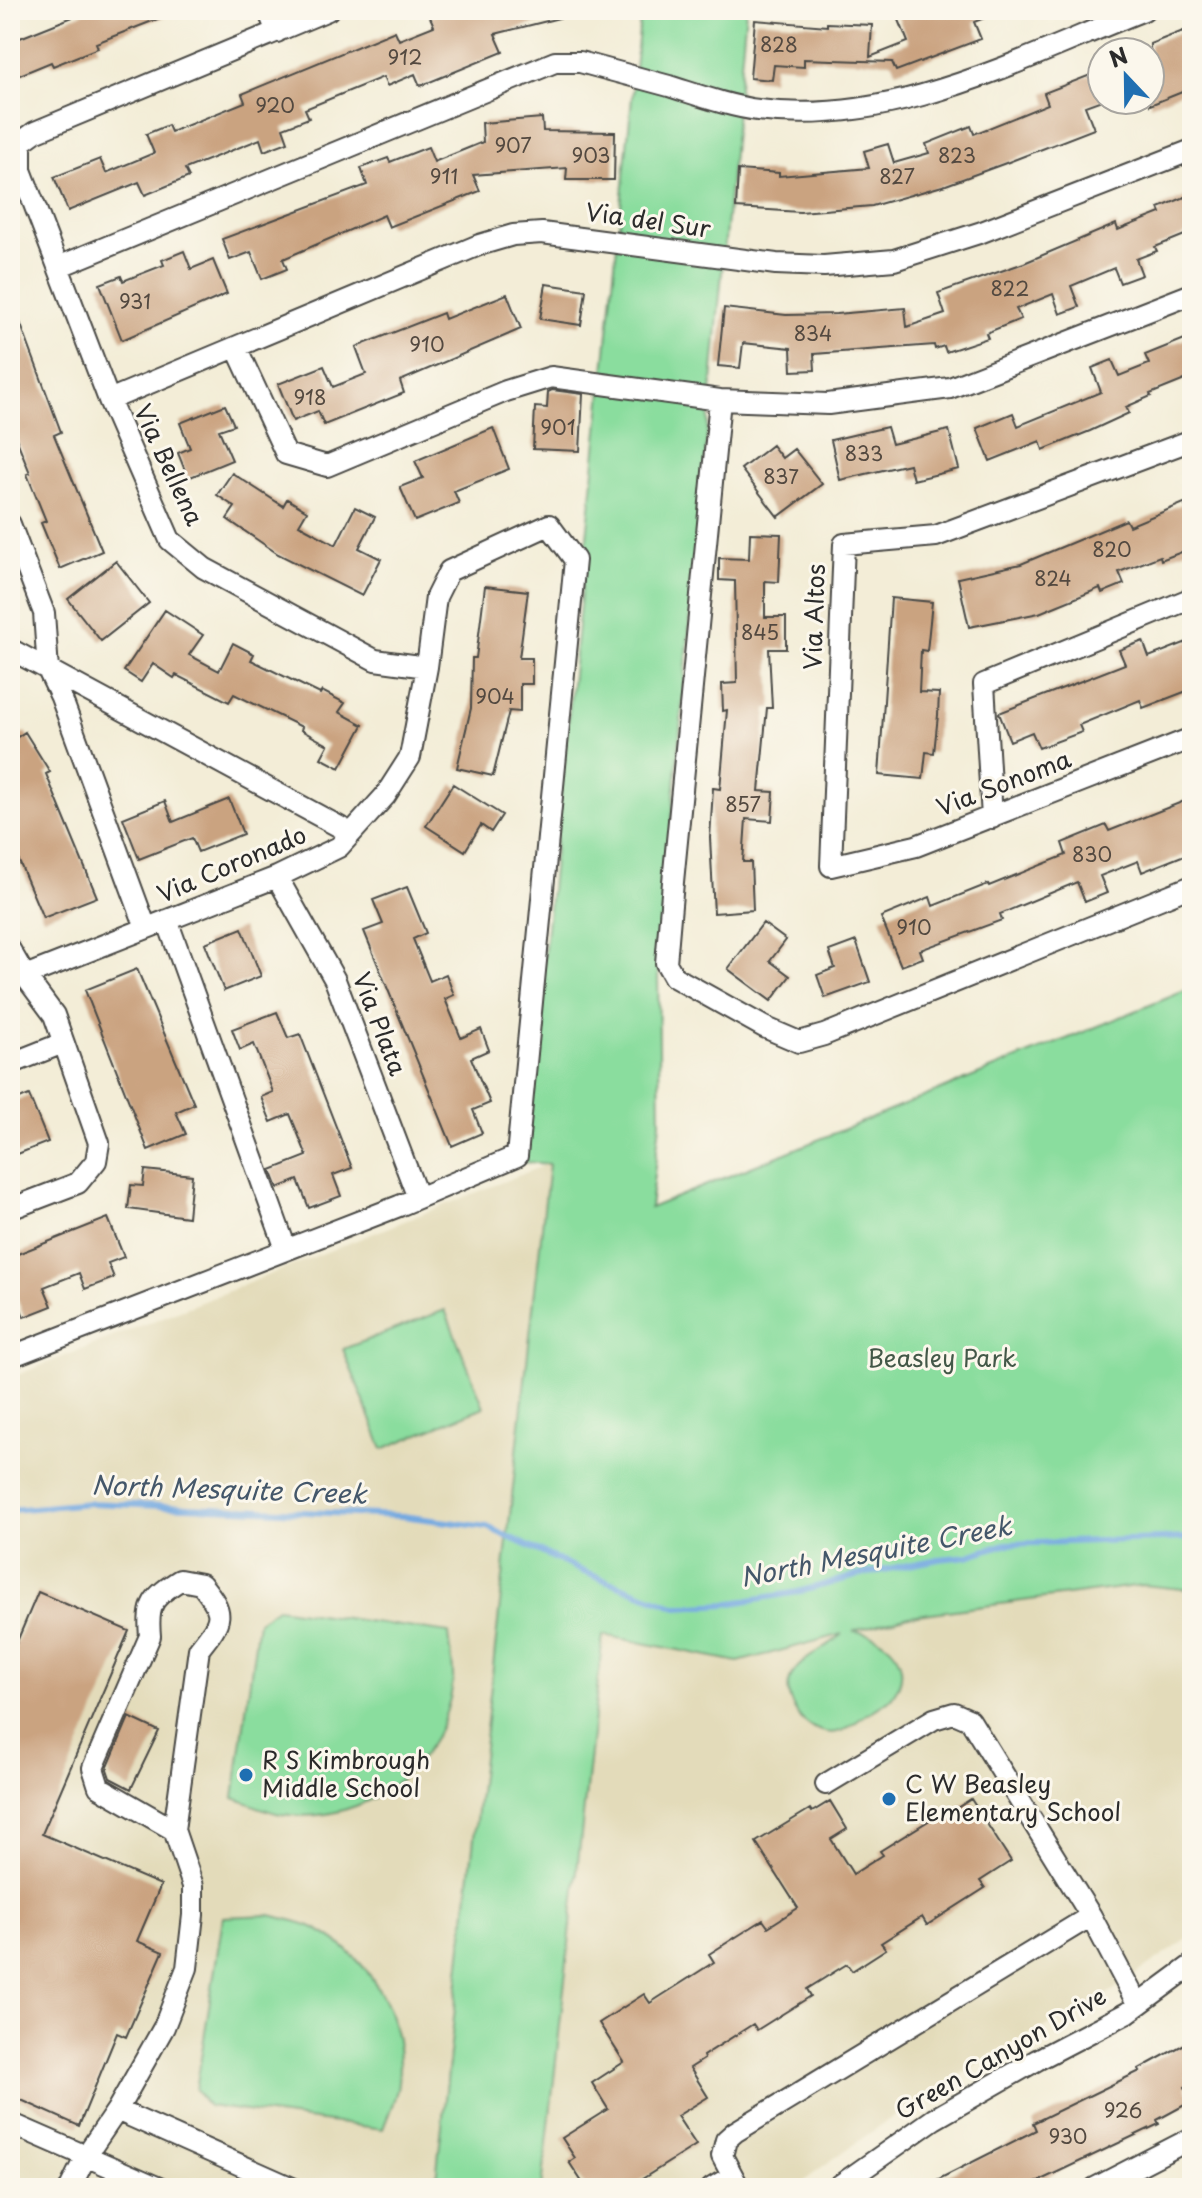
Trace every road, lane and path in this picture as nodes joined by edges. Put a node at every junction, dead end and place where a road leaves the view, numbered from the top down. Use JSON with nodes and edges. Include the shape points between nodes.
{"nodes":[{"id":1,"x":268,"y":10,"type":"edge"},
{"id":2,"x":328,"y":10,"type":"edge"},
{"id":3,"x":1144,"y":10,"type":"edge"},
{"id":4,"x":277,"y":32,"type":"junction"},
{"id":5,"x":1192,"y":150,"type":"edge"},
{"id":6,"x":58,"y":267,"type":"junction"},
{"id":7,"x":1192,"y":294,"type":"edge"},
{"id":8,"x":237,"y":349,"type":"junction"},
{"id":9,"x":109,"y":400,"type":"junction"},
{"id":10,"x":720,"y":400,"type":"junction"},
{"id":11,"x":1192,"y":440,"type":"edge"},
{"id":12,"x":10,"y":524,"type":"edge"},
{"id":13,"x":1192,"y":598,"type":"edge"},
{"id":14,"x":10,"y":649,"type":"edge"},
{"id":15,"x":427,"y":667,"type":"junction"},
{"id":16,"x":48,"y":670,"type":"junction"},
{"id":17,"x":1192,"y":738,"type":"edge"},
{"id":18,"x":992,"y":818,"type":"junction"},
{"id":19,"x":351,"y":833,"type":"junction"},
{"id":20,"x":831,"y":866,"type":"joint"},
{"id":21,"x":277,"y":877,"type":"junction"},
{"id":22,"x":1192,"y":886,"type":"edge"},
{"id":23,"x":167,"y":920,"type":"junction"},
{"id":24,"x":146,"y":928,"type":"junction"},
{"id":25,"x":10,"y":950,"type":"edge"},
{"id":26,"x":25,"y":976,"type":"junction"},
{"id":27,"x":63,"y":1043,"type":"junction"},
{"id":28,"x":10,"y":1064,"type":"edge"},
{"id":29,"x":418,"y":1198,"type":"junction"},
{"id":30,"x":10,"y":1209,"type":"edge"},
{"id":31,"x":286,"y":1249,"type":"junction"},
{"id":32,"x":10,"y":1357,"type":"edge"},
{"id":33,"x":826,"y":1784,"type":"dead end"},
{"id":34,"x":174,"y":1830,"type":"junction"},
{"id":35,"x":1091,"y":1916,"type":"junction"},
{"id":36,"x":1192,"y":1965,"type":"edge"},
{"id":37,"x":1138,"y":2005,"type":"junction"},
{"id":38,"x":117,"y":2110,"type":"junction"},
{"id":39,"x":10,"y":2123,"type":"edge"},
{"id":40,"x":1192,"y":2138,"type":"edge"},
{"id":41,"x":87,"y":2154,"type":"junction"},
{"id":42,"x":736,"y":2182,"type":"edge"},
{"id":43,"x":70,"y":2188,"type":"edge"},
{"id":44,"x":159,"y":2188,"type":"edge"},
{"id":45,"x":292,"y":2188,"type":"edge"},
{"id":46,"x":712,"y":2188,"type":"edge"},
{"id":47,"x":836,"y":2188,"type":"edge"},
{"id":48,"x":1095,"y":2188,"type":"edge"}],
"edges":[{"from":1,"to":4,"type":"street"},
{"from":2,"to":4,"type":"street"},
{"from":3,"to":6,"type":"street","via":[[937,91],[844,112],[730,105],[580,62],[555,62]]},
{"from":4,"to":6,"type":"street","name":"Via Bellena","via":[[21,142],[21,170]]},
{"from":5,"to":8,"type":"street","name":"Via del Sur","via":[[982,232],[894,260],[776,264],[542,233],[513,235]]},
{"from":6,"to":9,"type":"street","name":"Via Bellena"},
{"from":7,"to":10,"type":"street","via":[[950,388],[828,404]]},
{"from":8,"to":9,"type":"street","name":"Via del Sur"},
{"from":8,"to":10,"type":"street","via":[[286,454],[327,466],[551,377]]},
{"from":9,"to":15,"type":"street","name":"Via Bellena","via":[[170,540],[204,568],[375,660]]},
{"from":10,"to":22,"type":"street","via":[[666,963],[674,977],[799,1042]]},
{"from":11,"to":20,"type":"street","name":"Via Altos","via":[[936,536],[844,544]]},
{"from":12,"to":16,"type":"street","via":[[44,613]]},
{"from":13,"to":18,"type":"street","via":[[984,684]]},
{"from":14,"to":16,"type":"street"},
{"from":15,"to":19,"type":"street","name":"Via Coronado","via":[[410,757],[385,796]]},
{"from":15,"to":29,"type":"street","name":"Via Coronado","via":[[436,597],[449,571],[549,525],[575,560],[517,1156]]},
{"from":16,"to":19,"type":"street"},
{"from":16,"to":24,"type":"street"},
{"from":17,"to":18,"type":"street","name":"Via Sonoma"},
{"from":18,"to":20,"type":"street","name":"Via Sonoma","via":[[916,846]]},
{"from":19,"to":21,"type":"street","name":"Via Coronado","via":[[339,847]]},
{"from":21,"to":23,"type":"street","name":"Via Coronado"},
{"from":21,"to":29,"type":"street","name":"Via Plata","via":[[335,980]]},
{"from":23,"to":24,"type":"street","name":"Via Coronado"},
{"from":23,"to":31,"type":"street"},
{"from":24,"to":26,"type":"street","name":"Via Coronado"},
{"from":25,"to":26,"type":"street"},
{"from":26,"to":27,"type":"street","via":[[54,1015]]},
{"from":27,"to":28,"type":"street"},
{"from":27,"to":30,"type":"street","via":[[99,1143],[96,1161],[78,1183]]},
{"from":29,"to":31,"type":"street"},
{"from":31,"to":32,"type":"street"},
{"from":33,"to":35,"type":"street","via":[[934,1719],[954,1713],[970,1720]]},
{"from":34,"to":34,"type":"street","via":[[199,1649],[218,1625],[218,1604],[201,1584],[180,1580],[157,1595],[148,1613],[150,1636],[93,1768],[99,1787]]},
{"from":34,"to":38,"type":"street","via":[[193,1886],[187,1968],[164,2027]]},
{"from":35,"to":37,"type":"street"},
{"from":35,"to":42,"type":"street","via":[[735,2132],[722,2149]]},
{"from":36,"to":37,"type":"street","name":"Green Canyon Drive"},
{"from":37,"to":47,"type":"street","name":"Green Canyon Drive","via":[[934,2119]]},
{"from":38,"to":41,"type":"street"},
{"from":38,"to":45,"type":"street"},
{"from":39,"to":41,"type":"street"},
{"from":40,"to":48,"type":"street"},
{"from":41,"to":43,"type":"street"},
{"from":41,"to":44,"type":"street"},
{"from":42,"to":46,"type":"street"}]}
